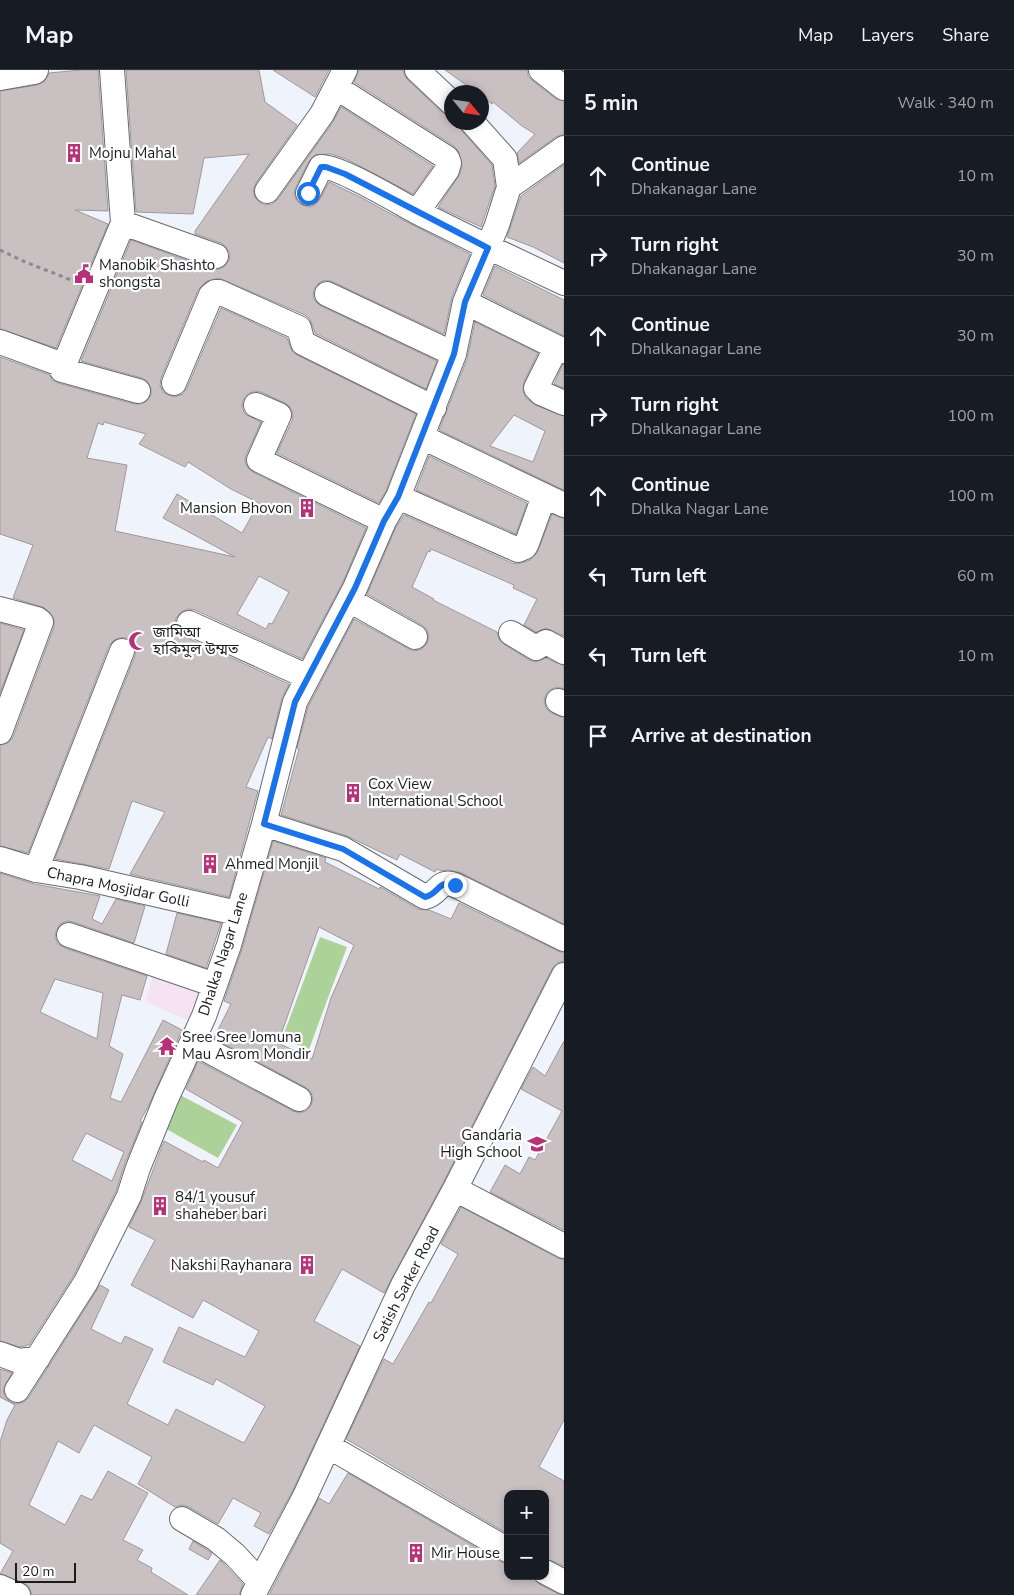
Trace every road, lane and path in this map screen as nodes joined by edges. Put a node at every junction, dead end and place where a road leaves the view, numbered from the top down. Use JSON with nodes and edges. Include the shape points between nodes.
{"nodes":[{"id":1,"x":34,"y":70,"type":"edge"},
{"id":2,"x":112,"y":70,"type":"edge"},
{"id":3,"x":417,"y":70,"type":"edge"},
{"id":4,"x":541,"y":70,"type":"edge"},
{"id":5,"x":0,"y":76,"type":"edge"},
{"id":6,"x":341,"y":79,"type":"edge"},
{"id":7,"x":564,"y":88,"type":"edge"},
{"id":8,"x":444,"y":95,"type":"edge"},
{"id":9,"x":479,"y":130,"type":"edge"},
{"id":10,"x":564,"y":148,"type":"edge"},
{"id":11,"x":509,"y":187,"type":"junction"},
{"id":12,"x":267,"y":191,"type":"dead end"},
{"id":13,"x":308,"y":193,"type":"dead end"},
{"id":14,"x":417,"y":212,"type":"junction"},
{"id":15,"x":123,"y":223,"type":"junction"},
{"id":16,"x":488,"y":248,"type":"junction"},
{"id":17,"x":0,"y":250,"type":"edge"},
{"id":18,"x":216,"y":256,"type":"dead end"},
{"id":19,"x":564,"y":283,"type":"edge"},
{"id":20,"x":96,"y":289,"type":"junction"},
{"id":21,"x":327,"y":294,"type":"dead end"},
{"id":22,"x":465,"y":302,"type":"junction"},
{"id":23,"x":0,"y":342,"type":"edge"},
{"id":24,"x":560,"y":349,"type":"edge"},
{"id":25,"x":454,"y":354,"type":"junction"},
{"id":26,"x":64,"y":365,"type":"junction"},
{"id":27,"x":174,"y":383,"type":"dead end"},
{"id":28,"x":138,"y":391,"type":"dead end"},
{"id":29,"x":564,"y":403,"type":"edge"},
{"id":30,"x":256,"y":405,"type":"dead end"},
{"id":31,"x":434,"y":408,"type":"junction"},
{"id":32,"x":422,"y":438,"type":"junction"},
{"id":33,"x":398,"y":497,"type":"junction"},
{"id":34,"x":554,"y":500,"type":"edge"},
{"id":35,"x":381,"y":529,"type":"junction"},
{"id":36,"x":349,"y":600,"type":"junction"},
{"id":37,"x":0,"y":608,"type":"edge"},
{"id":38,"x":189,"y":623,"type":"dead end"},
{"id":39,"x":511,"y":633,"type":"dead end"},
{"id":40,"x":415,"y":636,"type":"dead end"},
{"id":41,"x":122,"y":651,"type":"dead end"},
{"id":42,"x":564,"y":652,"type":"edge"},
{"id":43,"x":308,"y":676,"type":"junction"},
{"id":44,"x":0,"y":732,"type":"edge"},
{"id":45,"x":264,"y":824,"type":"junction"},
{"id":46,"x":0,"y":858,"type":"edge"},
{"id":47,"x":36,"y":870,"type":"junction"},
{"id":48,"x":237,"y":914,"type":"junction"},
{"id":49,"x":69,"y":935,"type":"dead end"},
{"id":50,"x":564,"y":939,"type":"edge"},
{"id":51,"x":564,"y":977,"type":"edge"},
{"id":52,"x":215,"y":985,"type":"junction"},
{"id":53,"x":192,"y":1042,"type":"junction"},
{"id":54,"x":299,"y":1099,"type":"dead end"},
{"id":55,"x":455,"y":1189,"type":"junction"},
{"id":56,"x":564,"y":1246,"type":"edge"},
{"id":57,"x":0,"y":1354,"type":"edge"},
{"id":58,"x":38,"y":1358,"type":"junction"},
{"id":59,"x":17,"y":1390,"type":"dead end"},
{"id":60,"x":328,"y":1446,"type":"junction"},
{"id":61,"x":182,"y":1519,"type":"dead end"},
{"id":62,"x":504,"y":1548,"type":"edge"},
{"id":63,"x":549,"y":1574,"type":"edge"},
{"id":64,"x":564,"y":1582,"type":"edge"},
{"id":65,"x":0,"y":1587,"type":"edge"},
{"id":66,"x":256,"y":1588,"type":"edge"},
{"id":67,"x":18,"y":1595,"type":"edge"}],
"edges":[{"from":1,"to":5,"type":"main road"},
{"from":2,"to":15,"type":"street"},
{"from":3,"to":8,"type":"street"},
{"from":4,"to":7,"type":"street"},
{"from":6,"to":12,"type":"street","via":[[322,114]]},
{"from":6,"to":14,"type":"street","via":[[447,158],[446,170]]},
{"from":9,"to":11,"type":"street","via":[[505,159]]},
{"from":10,"to":11,"type":"street"},
{"from":11,"to":16,"type":"street","name":"Dhalka Nagar Lane"},
{"from":13,"to":14,"type":"street","via":[[321,167],[326,167]]},
{"from":14,"to":16,"type":"street"},
{"from":15,"to":18,"type":"street"},
{"from":15,"to":20,"type":"street"},
{"from":16,"to":19,"type":"street"},
{"from":16,"to":22,"type":"street","name":"Dhalka Nagar Lane"},
{"from":17,"to":20,"type":"path"},
{"from":20,"to":26,"type":"street"},
{"from":21,"to":25,"type":"street"},
{"from":22,"to":24,"type":"street"},
{"from":22,"to":25,"type":"street","name":"Dhalka Nagar Lane"},
{"from":23,"to":26,"type":"street"},
{"from":24,"to":29,"type":"street","via":[[536,388]]},
{"from":25,"to":31,"type":"street","name":"Dhalka Nagar Lane"},
{"from":26,"to":28,"type":"street","via":[[62,370]]},
{"from":27,"to":31,"type":"street","via":[[211,295],[219,292],[299,328],[303,343]]},
{"from":30,"to":35,"type":"street","via":[[279,415],[259,460]]},
{"from":31,"to":32,"type":"street","name":"Dhalka Nagar Lane"},
{"from":32,"to":33,"type":"street","name":"Dhalka Nagar Lane"},
{"from":32,"to":34,"type":"street"},
{"from":33,"to":34,"type":"street","via":[[521,550]]},
{"from":33,"to":35,"type":"street","name":"Dhalka Nagar Lane"},
{"from":35,"to":36,"type":"street","name":"Dhalka Nagar Lane"},
{"from":36,"to":40,"type":"street"},
{"from":36,"to":43,"type":"street","name":"Dhalka Nagar Lane"},
{"from":37,"to":44,"type":"street","via":[[37,619],[40,628]]},
{"from":38,"to":43,"type":"street"},
{"from":39,"to":42,"type":"street","via":[[536,648],[546,642]]},
{"from":41,"to":47,"type":"street"},
{"from":43,"to":45,"type":"street","name":"Dhalka Nagar Lane","via":[[295,702]]},
{"from":45,"to":48,"type":"street","name":"Dhalka Nagar Lane"},
{"from":45,"to":50,"type":"street","via":[[343,849],[425,897],[443,884],[455,885]]},
{"from":46,"to":47,"type":"street","name":"Chapra Mosjidar Golli"},
{"from":47,"to":48,"type":"street","name":"Chapra Mosjidar Golli","via":[[80,876]]},
{"from":48,"to":52,"type":"street","name":"Dhalka Nagar Lane"},
{"from":49,"to":52,"type":"street"},
{"from":51,"to":55,"type":"street","name":"Satish Sarker Road"},
{"from":52,"to":53,"type":"street","name":"Dhalka Nagar Lane"},
{"from":53,"to":54,"type":"street"},
{"from":53,"to":58,"type":"street","name":"Dhalka Nagar Lane","via":[[129,1196],[86,1282]]},
{"from":55,"to":56,"type":"street"},
{"from":55,"to":60,"type":"street","name":"Satish Sarker Road","via":[[403,1285]]},
{"from":57,"to":58,"type":"street","via":[[19,1361]]},
{"from":58,"to":59,"type":"street","name":"Dhalka Nagar Lane"},
{"from":60,"to":62,"type":"street"},
{"from":60,"to":66,"type":"street","name":"Satish Sarker Road"},
{"from":61,"to":66,"type":"street","via":[[235,1554]]},
{"from":63,"to":64,"type":"street"},
{"from":65,"to":67,"type":"street"}]}
